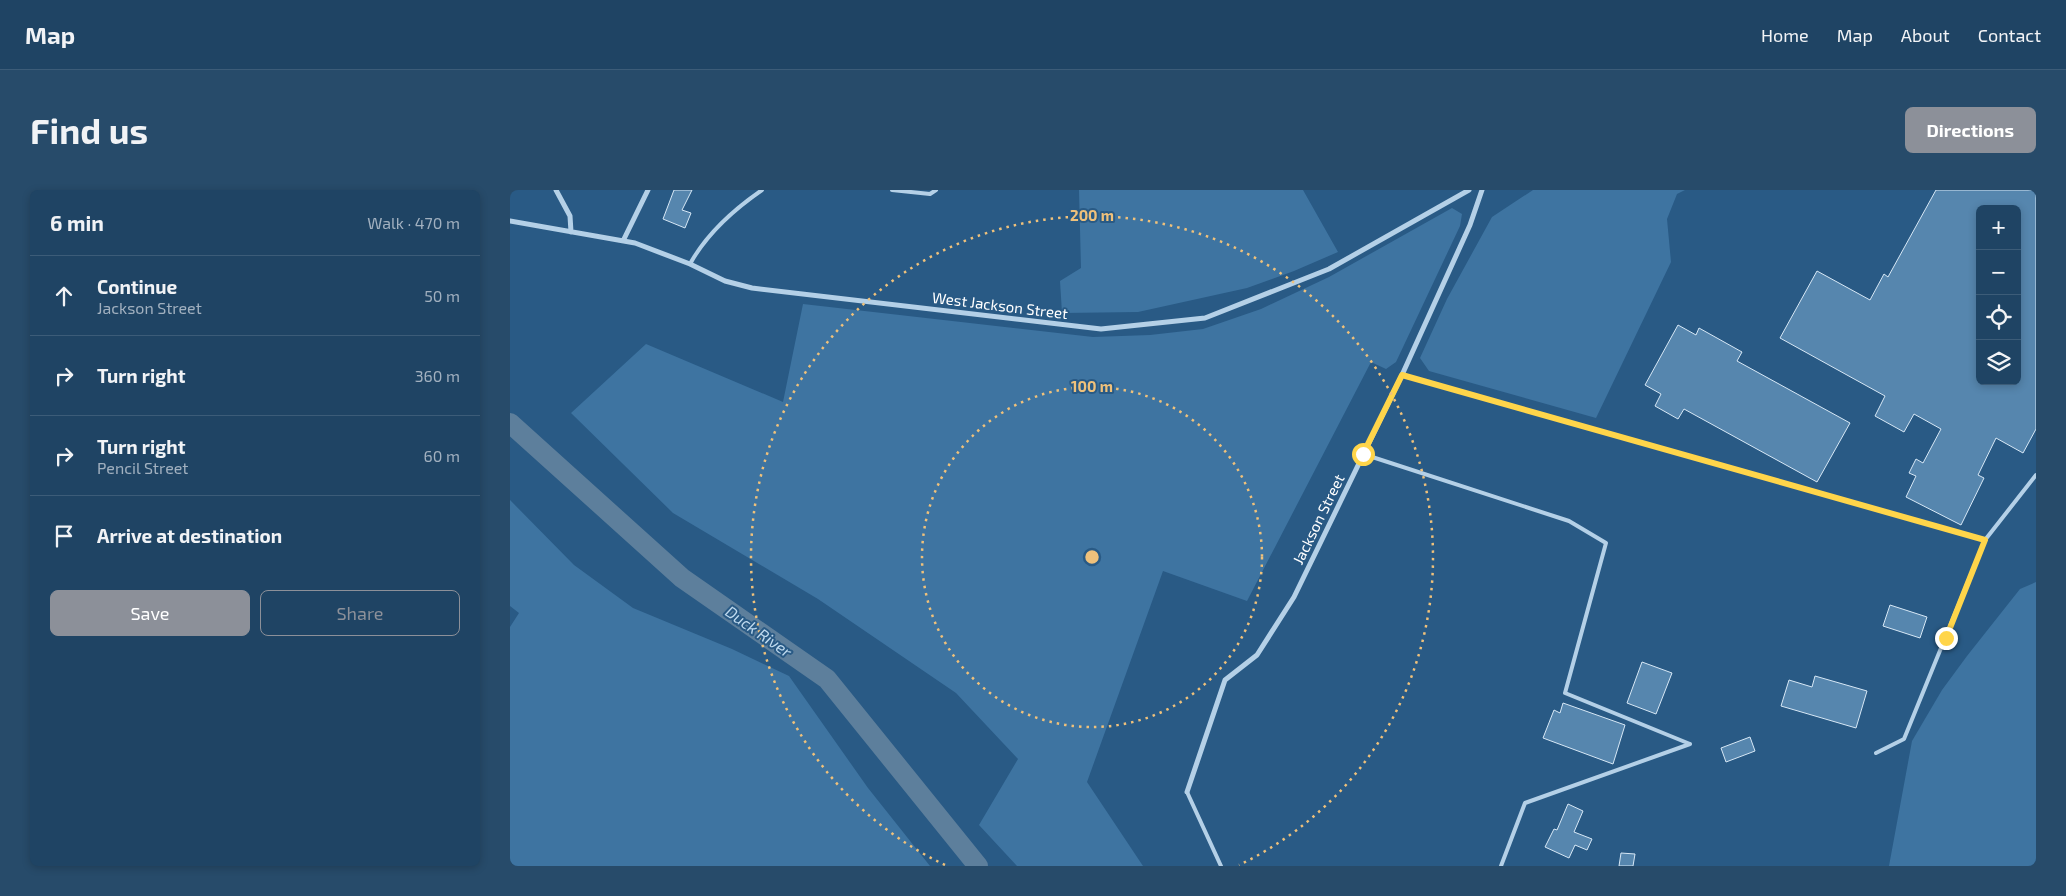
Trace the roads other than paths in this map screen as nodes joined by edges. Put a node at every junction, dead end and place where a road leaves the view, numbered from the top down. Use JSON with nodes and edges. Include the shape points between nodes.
{"nodes":[{"id":1,"x":556,"y":190,"type":"edge"},
{"id":2,"x":648,"y":190,"type":"edge"},
{"id":3,"x":762,"y":190,"type":"edge"},
{"id":4,"x":892,"y":190,"type":"edge"},
{"id":5,"x":936,"y":190,"type":"edge"},
{"id":6,"x":1469,"y":190,"type":"edge"},
{"id":7,"x":1482,"y":190,"type":"edge"},
{"id":8,"x":510,"y":221,"type":"edge"},
{"id":9,"x":571,"y":232,"type":"junction"},
{"id":10,"x":623,"y":241,"type":"junction"},
{"id":11,"x":690,"y":264,"type":"junction"},
{"id":12,"x":1402,"y":375,"type":"junction"},
{"id":13,"x":1363,"y":454,"type":"junction"},
{"id":14,"x":2036,"y":475,"type":"edge"},
{"id":15,"x":1985,"y":540,"type":"junction"},
{"id":16,"x":1876,"y":753,"type":"dead end"},
{"id":17,"x":1187,"y":792,"type":"joint"},
{"id":18,"x":1221,"y":866,"type":"edge"},
{"id":19,"x":1501,"y":866,"type":"edge"}],
"edges":[{"from":1,"to":9,"type":"street","via":[[570,216]]},
{"from":2,"to":10,"type":"street"},
{"from":3,"to":11,"type":"lane","via":[[711,233]]},
{"from":4,"to":5,"type":"lane","via":[[930,194]]},
{"from":6,"to":11,"type":"street","name":"West Jackson Street","via":[[1329,269],[1205,318],[1101,329],[752,288],[725,281]]},
{"from":7,"to":12,"type":"street","name":"Jackson Street","via":[[1470,225]]},
{"from":8,"to":9,"type":"street","name":"West Jackson Street"},
{"from":9,"to":10,"type":"street","name":"West Jackson Street"},
{"from":10,"to":11,"type":"street","name":"West Jackson Street"},
{"from":12,"to":13,"type":"street","name":"Jackson Street"},
{"from":12,"to":15,"type":"lane"},
{"from":13,"to":17,"type":"street","name":"Jackson Street","via":[[1294,597],[1258,655],[1225,680]]},
{"from":13,"to":19,"type":"lane","via":[[1569,521],[1606,543],[1565,693],[1690,744],[1525,803]]},
{"from":14,"to":15,"type":"lane"},
{"from":15,"to":16,"type":"lane","via":[[1904,739]]},
{"from":17,"to":18,"type":"lane"}]}
